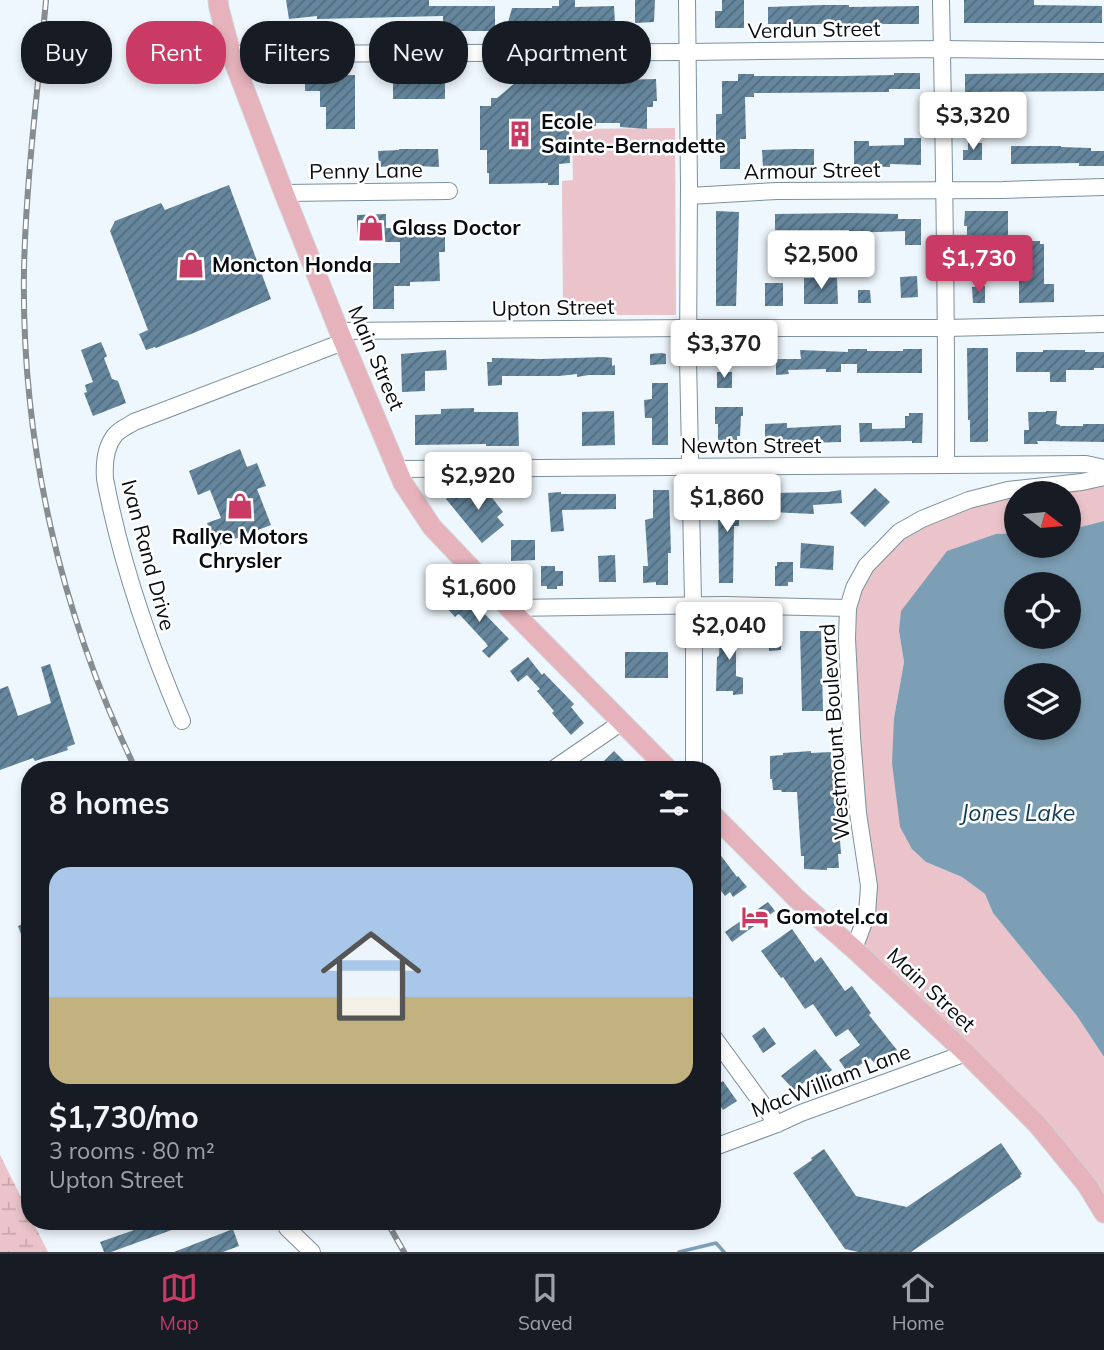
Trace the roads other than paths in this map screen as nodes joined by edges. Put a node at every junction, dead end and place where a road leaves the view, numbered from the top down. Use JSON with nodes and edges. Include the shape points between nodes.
{"nodes":[{"id":1,"x":218,"y":0,"type":"edge"},
{"id":2,"x":687,"y":0,"type":"edge"},
{"id":3,"x":941,"y":0,"type":"edge"},
{"id":4,"x":942,"y":49,"type":"junction"},
{"id":5,"x":1104,"y":51,"type":"edge"},
{"id":6,"x":687,"y":52,"type":"junction"},
{"id":7,"x":231,"y":54,"type":"junction"},
{"id":8,"x":1104,"y":187,"type":"edge"},
{"id":9,"x":945,"y":190,"type":"junction"},
{"id":10,"x":449,"y":191,"type":"dead end"},
{"id":11,"x":284,"y":193,"type":"junction"},
{"id":12,"x":689,"y":196,"type":"junction"},
{"id":13,"x":1104,"y":324,"type":"edge"},
{"id":14,"x":688,"y":328,"type":"junction"},
{"id":15,"x":947,"y":328,"type":"junction"},
{"id":16,"x":341,"y":336,"type":"junction"},
{"id":17,"x":946,"y":465,"type":"junction"},
{"id":18,"x":690,"y":467,"type":"junction"},
{"id":19,"x":1104,"y":468,"type":"edge"},
{"id":20,"x":397,"y":470,"type":"junction"},
{"id":21,"x":1104,"y":477,"type":"edge"},
{"id":22,"x":692,"y":606,"type":"junction"},
{"id":23,"x":509,"y":608,"type":"junction"},
{"id":24,"x":848,"y":608,"type":"junction"},
{"id":25,"x":182,"y":721,"type":"dead end"},
{"id":26,"x":622,"y":722,"type":"junction"},
{"id":27,"x":565,"y":761,"type":"edge"},
{"id":28,"x":661,"y":761,"type":"edge"},
{"id":29,"x":694,"y":761,"type":"edge"},
{"id":30,"x":721,"y":823,"type":"edge"},
{"id":31,"x":854,"y":949,"type":"junction"},
{"id":32,"x":721,"y":1046,"type":"edge"},
{"id":33,"x":965,"y":1054,"type":"junction"},
{"id":34,"x":777,"y":1124,"type":"junction"},
{"id":35,"x":721,"y":1145,"type":"edge"},
{"id":36,"x":1104,"y":1213,"type":"edge"},
{"id":37,"x":289,"y":1230,"type":"edge"},
{"id":38,"x":312,"y":1252,"type":"edge"}],
"edges":[{"from":1,"to":7,"type":"main road","name":"Main Street"},
{"from":2,"to":6,"type":"street"},
{"from":3,"to":4,"type":"street"},
{"from":4,"to":5,"type":"street","name":"Verdun Street"},
{"from":4,"to":6,"type":"street","name":"Verdun Street"},
{"from":4,"to":9,"type":"street"},
{"from":6,"to":7,"type":"street","name":"Verdun Street"},
{"from":6,"to":12,"type":"street"},
{"from":7,"to":11,"type":"main road","name":"Main Street"},
{"from":8,"to":9,"type":"street","name":"Armour Street"},
{"from":9,"to":12,"type":"street","name":"Armour Street"},
{"from":9,"to":15,"type":"street"},
{"from":10,"to":11,"type":"street","name":"Penny Lane"},
{"from":11,"to":16,"type":"main road","name":"Main Street"},
{"from":12,"to":14,"type":"street"},
{"from":13,"to":15,"type":"street","name":"Upton Street"},
{"from":14,"to":15,"type":"street","name":"Upton Street"},
{"from":14,"to":16,"type":"street","name":"Upton Street"},
{"from":14,"to":18,"type":"street"},
{"from":15,"to":17,"type":"street"},
{"from":16,"to":20,"type":"main road","name":"Main Street"},
{"from":16,"to":25,"type":"street","name":"Ivan Rand Drive","via":[[134,422],[115,435],[109,446],[105,479],[128,578]]},
{"from":17,"to":18,"type":"street","name":"Newton Street"},
{"from":17,"to":19,"type":"street","name":"Newton Street","via":[[1086,464]]},
{"from":18,"to":20,"type":"street","name":"Newton Street"},
{"from":18,"to":22,"type":"street"},
{"from":20,"to":23,"type":"main road","name":"Main Street","via":[[432,527]]},
{"from":21,"to":24,"type":"street","name":"Westmount Boulevard","via":[[1008,490],[922,519],[899,532],[866,566]]},
{"from":22,"to":23,"type":"street"},
{"from":22,"to":24,"type":"street"},
{"from":22,"to":29,"type":"street"},
{"from":23,"to":26,"type":"main road","name":"Main Street"},
{"from":24,"to":31,"type":"street","name":"Westmount Boulevard","via":[[857,800],[869,886],[867,914]]},
{"from":26,"to":27,"type":"street"},
{"from":26,"to":28,"type":"main road","name":"Main Street"},
{"from":30,"to":31,"type":"main road","name":"Main Street"},
{"from":31,"to":33,"type":"main road","name":"Main Street"},
{"from":32,"to":34,"type":"street"},
{"from":33,"to":34,"type":"street","name":"MacWilliam Lane"},
{"from":33,"to":36,"type":"main road","name":"Main Street","via":[[1038,1125]]},
{"from":34,"to":35,"type":"street","name":"MacWilliam Lane"},
{"from":37,"to":38,"type":"street"}]}
